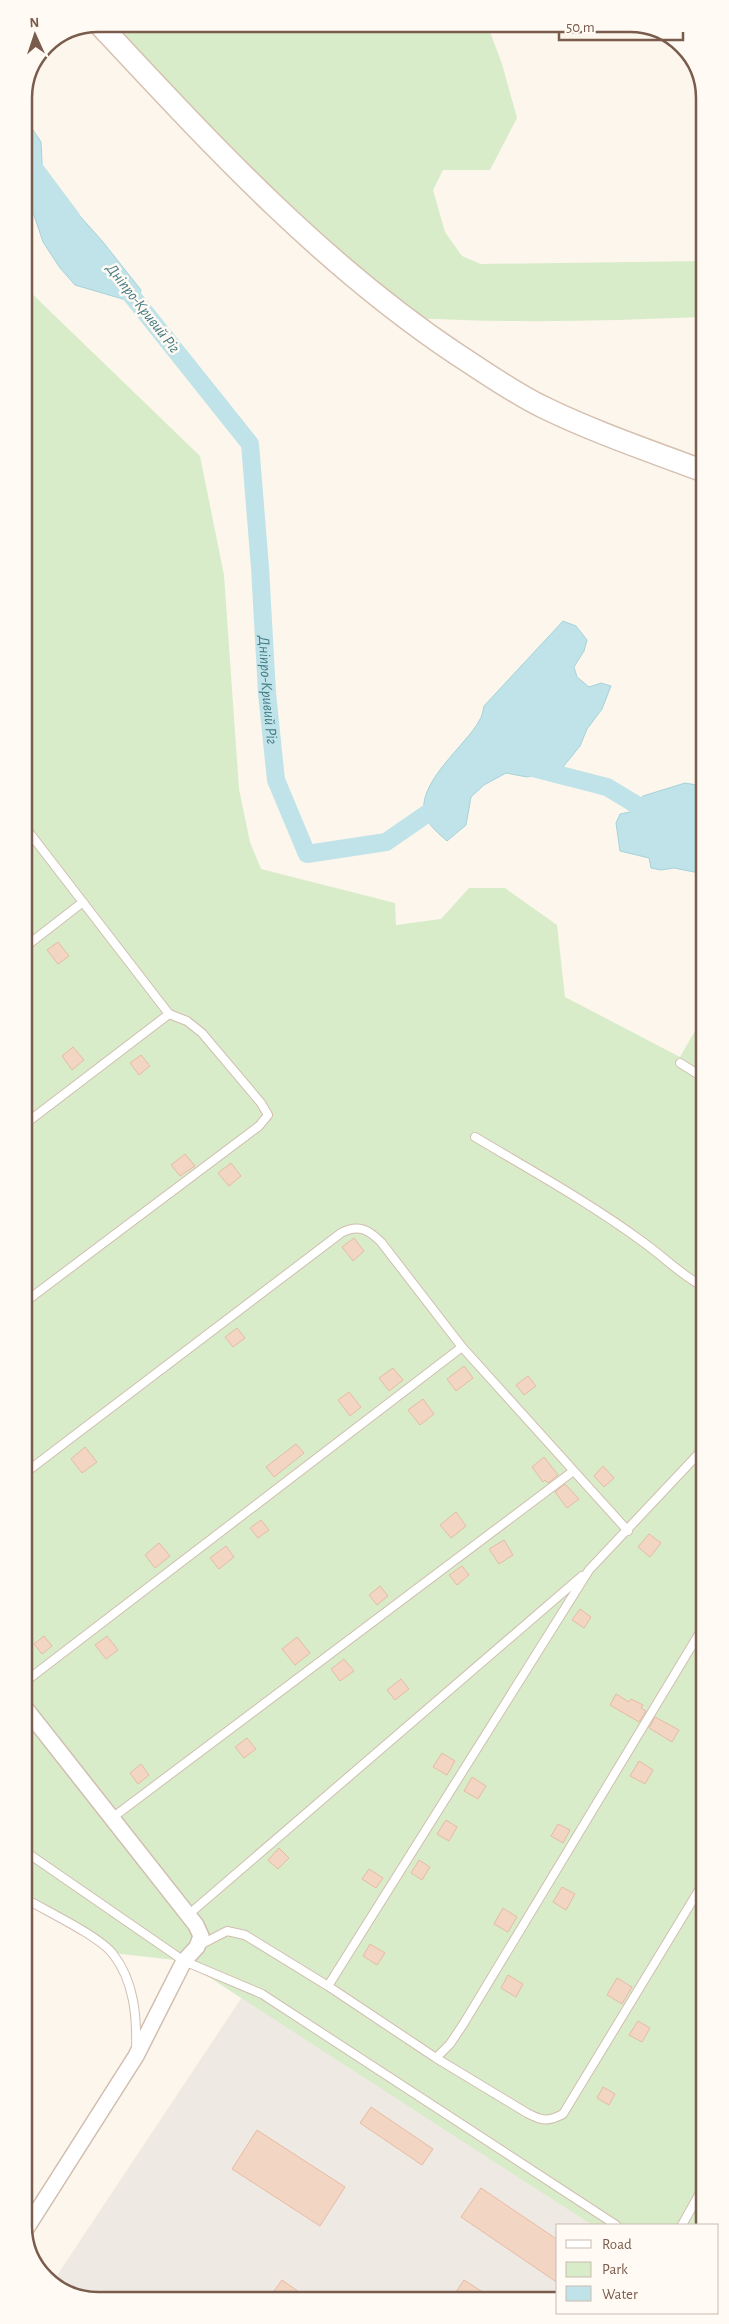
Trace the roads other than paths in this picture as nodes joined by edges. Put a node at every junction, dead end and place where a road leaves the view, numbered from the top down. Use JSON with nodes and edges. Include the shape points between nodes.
{"nodes":[{"id":1,"x":107,"y":33,"type":"edge"},
{"id":2,"x":696,"y":468,"type":"edge"},
{"id":3,"x":32,"y":836,"type":"edge"},
{"id":4,"x":83,"y":902,"type":"junction"},
{"id":5,"x":32,"y":942,"type":"edge"},
{"id":6,"x":169,"y":1014,"type":"junction"},
{"id":7,"x":680,"y":1063,"type":"dead end"},
{"id":8,"x":696,"y":1073,"type":"edge"},
{"id":9,"x":32,"y":1119,"type":"edge"},
{"id":10,"x":475,"y":1137,"type":"dead end"},
{"id":11,"x":696,"y":1283,"type":"edge"},
{"id":12,"x":32,"y":1297,"type":"edge"},
{"id":13,"x":462,"y":1347,"type":"junction"},
{"id":14,"x":696,"y":1457,"type":"edge"},
{"id":15,"x":32,"y":1468,"type":"edge"},
{"id":16,"x":572,"y":1472,"type":"junction"},
{"id":17,"x":628,"y":1531,"type":"junction"},
{"id":18,"x":589,"y":1570,"type":"junction"},
{"id":19,"x":696,"y":1637,"type":"edge"},
{"id":20,"x":32,"y":1676,"type":"edge"},
{"id":21,"x":32,"y":1717,"type":"edge"},
{"id":22,"x":112,"y":1818,"type":"junction"},
{"id":23,"x":32,"y":1856,"type":"edge"},
{"id":24,"x":696,"y":1895,"type":"edge"},
{"id":25,"x":32,"y":1902,"type":"edge"},
{"id":26,"x":188,"y":1915,"type":"junction"},
{"id":27,"x":197,"y":1947,"type":"junction"},
{"id":28,"x":184,"y":1960,"type":"junction"},
{"id":29,"x":328,"y":1986,"type":"junction"},
{"id":30,"x":136,"y":2056,"type":"junction"},
{"id":31,"x":436,"y":2058,"type":"junction"},
{"id":32,"x":696,"y":2200,"type":"edge"},
{"id":33,"x":32,"y":2220,"type":"edge"},
{"id":34,"x":614,"y":2224,"type":"edge"},
{"id":35,"x":683,"y":2224,"type":"edge"}],
"edges":[{"from":1,"to":2,"type":"main road","via":[[224,159],[363,286],[402,317],[489,376],[543,407]]},
{"from":3,"to":4,"type":"lane"},
{"from":4,"to":5,"type":"lane"},
{"from":4,"to":6,"type":"lane"},
{"from":6,"to":9,"type":"lane"},
{"from":6,"to":12,"type":"lane","via":[[202,1033],[261,1102],[268,1115],[264,1122]]},
{"from":7,"to":8,"type":"lane"},
{"from":10,"to":11,"type":"lane","via":[[566,1191],[643,1242]]},
{"from":13,"to":15,"type":"lane","via":[[381,1242],[362,1227],[350,1228]]},
{"from":13,"to":16,"type":"lane"},
{"from":13,"to":20,"type":"lane"},
{"from":14,"to":17,"type":"lane"},
{"from":16,"to":17,"type":"lane"},
{"from":16,"to":22,"type":"lane"},
{"from":17,"to":18,"type":"lane"},
{"from":18,"to":26,"type":"lane"},
{"from":18,"to":29,"type":"lane"},
{"from":19,"to":31,"type":"lane","via":[[464,2023]]},
{"from":21,"to":22,"type":"street"},
{"from":22,"to":26,"type":"street"},
{"from":23,"to":28,"type":"lane"},
{"from":24,"to":31,"type":"lane","via":[[563,2114],[551,2121],[540,2120]]},
{"from":25,"to":30,"type":"lane","via":[[84,1932],[112,1953],[126,1975],[135,2009]]},
{"from":26,"to":27,"type":"street","via":[[200,1936]]},
{"from":27,"to":28,"type":"street"},
{"from":27,"to":29,"type":"lane","via":[[227,1931],[245,1935]]},
{"from":28,"to":30,"type":"street"},
{"from":28,"to":34,"type":"lane","via":[[262,1994]]},
{"from":29,"to":31,"type":"lane"},
{"from":30,"to":33,"type":"street"},
{"from":32,"to":35,"type":"lane"}]}
